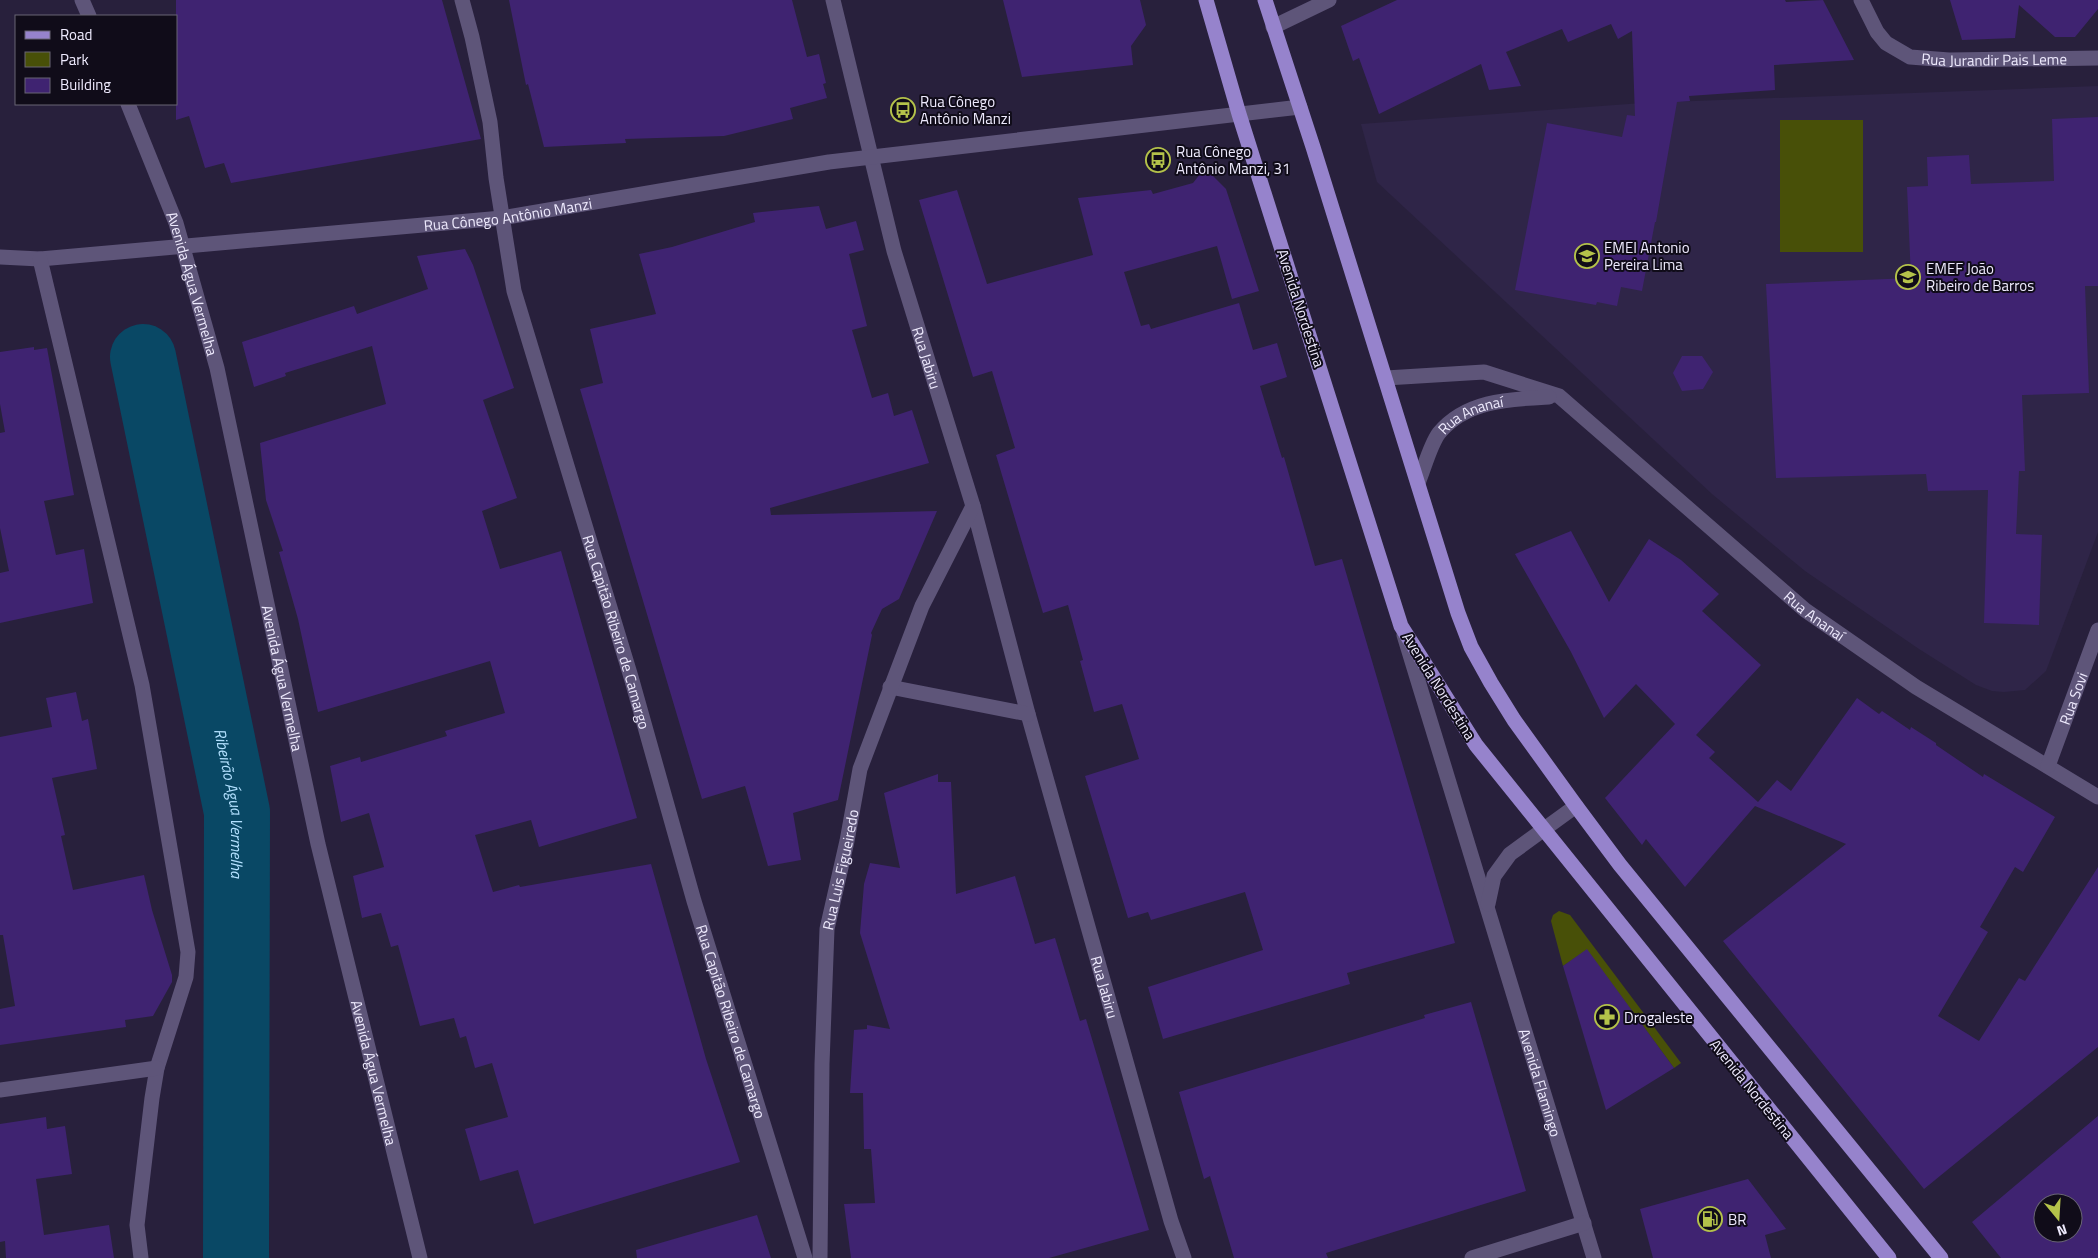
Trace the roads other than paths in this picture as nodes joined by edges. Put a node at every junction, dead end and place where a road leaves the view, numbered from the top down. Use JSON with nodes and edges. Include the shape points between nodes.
{"nodes":[{"id":1,"x":82,"y":0,"type":"edge"},
{"id":2,"x":462,"y":0,"type":"edge"},
{"id":3,"x":833,"y":0,"type":"edge"},
{"id":4,"x":1206,"y":0,"type":"edge"},
{"id":5,"x":1265,"y":0,"type":"edge"},
{"id":6,"x":1329,"y":0,"type":"edge"},
{"id":7,"x":1861,"y":0,"type":"edge"},
{"id":8,"x":90,"y":15,"type":"edge"},
{"id":9,"x":1273,"y":27,"type":"junction"},
{"id":10,"x":2098,"y":58,"type":"edge"},
{"id":11,"x":128,"y":105,"type":"edge"},
{"id":12,"x":1300,"y":107,"type":"junction"},
{"id":13,"x":1239,"y":114,"type":"junction"},
{"id":14,"x":870,"y":156,"type":"junction"},
{"id":15,"x":502,"y":218,"type":"junction"},
{"id":16,"x":184,"y":248,"type":"junction"},
{"id":17,"x":0,"y":258,"type":"edge"},
{"id":18,"x":40,"y":259,"type":"junction"},
{"id":19,"x":0,"y":268,"type":"edge"},
{"id":20,"x":1386,"y":378,"type":"junction"},
{"id":21,"x":1559,"y":396,"type":"junction"},
{"id":22,"x":1418,"y":483,"type":"junction"},
{"id":23,"x":973,"y":506,"type":"junction"},
{"id":24,"x":1401,"y":626,"type":"junction"},
{"id":25,"x":2098,"y":630,"type":"edge"},
{"id":26,"x":890,"y":687,"type":"junction"},
{"id":27,"x":1028,"y":714,"type":"junction"},
{"id":28,"x":2048,"y":766,"type":"junction"},
{"id":29,"x":2098,"y":797,"type":"edge"},
{"id":30,"x":1576,"y":806,"type":"junction"},
{"id":31,"x":1545,"y":830,"type":"junction"},
{"id":32,"x":1488,"y":905,"type":"junction"},
{"id":33,"x":157,"y":1068,"type":"junction"},
{"id":34,"x":0,"y":1090,"type":"edge"},
{"id":35,"x":1584,"y":1223,"type":"junction"},
{"id":36,"x":141,"y":1258,"type":"edge"},
{"id":37,"x":420,"y":1258,"type":"edge"},
{"id":38,"x":805,"y":1258,"type":"edge"},
{"id":39,"x":820,"y":1258,"type":"edge"},
{"id":40,"x":1184,"y":1258,"type":"edge"},
{"id":41,"x":1472,"y":1258,"type":"edge"},
{"id":42,"x":1594,"y":1258,"type":"edge"},
{"id":43,"x":1889,"y":1258,"type":"edge"},
{"id":44,"x":1941,"y":1258,"type":"edge"}],
"edges":[{"from":1,"to":8,"type":"street"},
{"from":2,"to":15,"type":"street","name":"Rua Capitão Ribeiro de Camargo","via":[[490,122]]},
{"from":3,"to":14,"type":"street","name":"Rua Jabiru"},
{"from":4,"to":13,"type":"main road","name":"Avenida Nordestina"},
{"from":5,"to":9,"type":"main road"},
{"from":6,"to":9,"type":"street"},
{"from":7,"to":10,"type":"street","name":"Rua Jurandir Pais Leme","via":[[1886,43],[1910,57],[1949,60]]},
{"from":9,"to":12,"type":"main road"},
{"from":11,"to":16,"type":"street","name":"Avenida Água Vermelha"},
{"from":12,"to":13,"type":"street","name":"Rua Cônego Antônio Manzi"},
{"from":12,"to":20,"type":"main road"},
{"from":13,"to":14,"type":"street","name":"Rua Cônego Antônio Manzi"},
{"from":13,"to":24,"type":"main road","name":"Avenida Nordestina"},
{"from":14,"to":15,"type":"street","name":"Rua Cônego Antônio Manzi"},
{"from":14,"to":23,"type":"street","name":"Rua Jabiru","via":[[894,251]]},
{"from":15,"to":16,"type":"street","name":"Rua Cônego Antônio Manzi"},
{"from":15,"to":38,"type":"street","name":"Rua Capitão Ribeiro de Camargo","via":[[514,291],[631,677],[694,902]]},
{"from":16,"to":18,"type":"street","name":"Rua Cônego Antônio Manzi"},
{"from":16,"to":37,"type":"street","name":"Avenida Água Vermelha","via":[[217,368],[318,844]]},
{"from":17,"to":18,"type":"street","name":"Rua Cônego Antônio Manzi"},
{"from":18,"to":19,"type":"street","name":"Rua Cônego Antônio Manzi"},
{"from":18,"to":33,"type":"street","via":[[142,685],[188,952],[186,977]]},
{"from":20,"to":21,"type":"street","name":"Rua Ananaí","via":[[1484,372]]},
{"from":20,"to":22,"type":"main road"},
{"from":21,"to":22,"type":"street","name":"Rua Ananaí","via":[[1517,398],[1474,406],[1460,414],[1439,434]]},
{"from":21,"to":28,"type":"street","name":"Rua Ananaí","via":[[1805,610],[1916,687]]},
{"from":22,"to":30,"type":"main road","via":[[1471,647],[1514,720]]},
{"from":23,"to":26,"type":"street","name":"Rua Luis Figueiredo","via":[[922,606]]},
{"from":23,"to":27,"type":"street","name":"Rua Jabiru"},
{"from":24,"to":31,"type":"main road","name":"Avenida Nordestina","via":[[1476,745]]},
{"from":24,"to":32,"type":"street","name":"Avenida Flamingo"},
{"from":25,"to":28,"type":"street","name":"Rua Sovi"},
{"from":26,"to":27,"type":"street"},
{"from":26,"to":39,"type":"street","name":"Rua Luis Figueiredo","via":[[860,769],[827,929]]},
{"from":27,"to":40,"type":"street","name":"Rua Jabiru"},
{"from":28,"to":29,"type":"street","name":"Rua Ananaí"},
{"from":30,"to":31,"type":"street","name":"Avenida Flamingo"},
{"from":30,"to":44,"type":"main road","via":[[1620,865]]},
{"from":31,"to":32,"type":"street","name":"Avenida Flamingo","via":[[1510,854],[1494,876]]},
{"from":31,"to":43,"type":"main road","name":"Avenida Nordestina"},
{"from":32,"to":35,"type":"street","name":"Avenida Flamingo"},
{"from":33,"to":34,"type":"street"},
{"from":33,"to":36,"type":"street","via":[[137,1225]]},
{"from":35,"to":41,"type":"street"},
{"from":35,"to":42,"type":"street","name":"Avenida Flamingo"}]}
